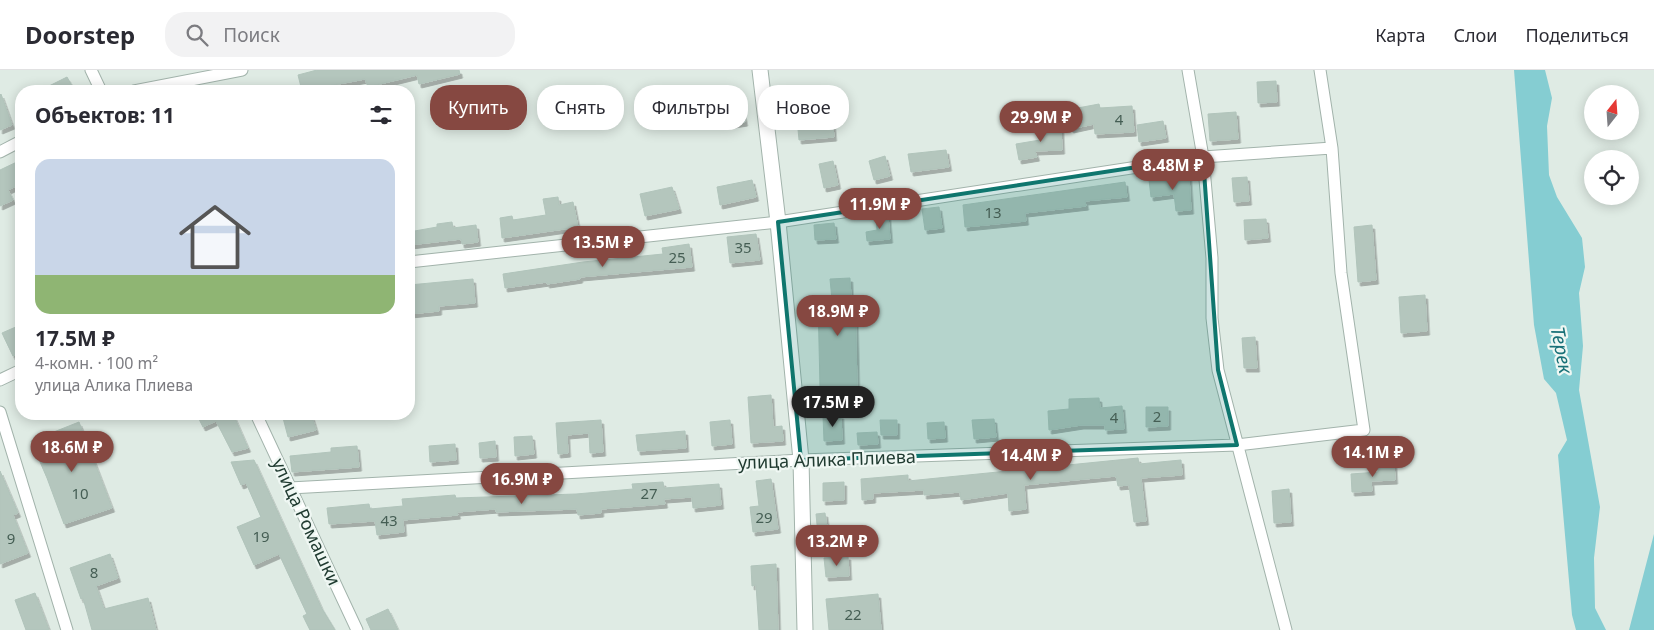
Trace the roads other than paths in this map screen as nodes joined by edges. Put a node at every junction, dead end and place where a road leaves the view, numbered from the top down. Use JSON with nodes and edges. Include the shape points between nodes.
{"nodes":[{"id":1,"x":91,"y":70,"type":"edge"},
{"id":2,"x":242,"y":70,"type":"edge"},
{"id":3,"x":760,"y":70,"type":"edge"},
{"id":4,"x":1188,"y":70,"type":"edge"},
{"id":5,"x":1320,"y":70,"type":"edge"},
{"id":6,"x":99,"y":85,"type":"edge"},
{"id":7,"x":165,"y":85,"type":"edge"},
{"id":8,"x":15,"y":144,"type":"edge"},
{"id":9,"x":1332,"y":148,"type":"junction"},
{"id":10,"x":0,"y":152,"type":"edge"},
{"id":11,"x":1203,"y":157,"type":"junction"},
{"id":12,"x":778,"y":222,"type":"junction"},
{"id":13,"x":415,"y":261,"type":"edge"},
{"id":14,"x":15,"y":373,"type":"edge"},
{"id":15,"x":0,"y":380,"type":"edge"},
{"id":16,"x":0,"y":412,"type":"edge"},
{"id":17,"x":259,"y":420,"type":"edge"},
{"id":18,"x":1237,"y":445,"type":"junction"},
{"id":19,"x":801,"y":460,"type":"junction"},
{"id":20,"x":290,"y":488,"type":"junction"},
{"id":21,"x":67,"y":630,"type":"edge"},
{"id":22,"x":357,"y":630,"type":"edge"},
{"id":23,"x":806,"y":630,"type":"edge"},
{"id":24,"x":1286,"y":630,"type":"edge"}],
"edges":[{"from":1,"to":6,"type":"street"},
{"from":2,"to":7,"type":"street"},
{"from":3,"to":12,"type":"street"},
{"from":4,"to":11,"type":"street"},
{"from":5,"to":9,"type":"street"},
{"from":8,"to":10,"type":"street"},
{"from":9,"to":11,"type":"street"},
{"from":9,"to":18,"type":"street","name":"улица Алика Плиева","via":[[1341,273],[1364,430]]},
{"from":11,"to":12,"type":"street"},
{"from":11,"to":18,"type":"street","via":[[1218,370]]},
{"from":12,"to":13,"type":"street"},
{"from":12,"to":19,"type":"street"},
{"from":14,"to":15,"type":"street"},
{"from":16,"to":21,"type":"street"},
{"from":17,"to":20,"type":"street","name":"улица Ромашки"},
{"from":18,"to":19,"type":"street","name":"улица Алика Плиева"},
{"from":18,"to":24,"type":"street"},
{"from":19,"to":20,"type":"street","name":"улица Алика Плиева"},
{"from":19,"to":23,"type":"street"},
{"from":20,"to":22,"type":"street","name":"улица Ромашки"}]}
